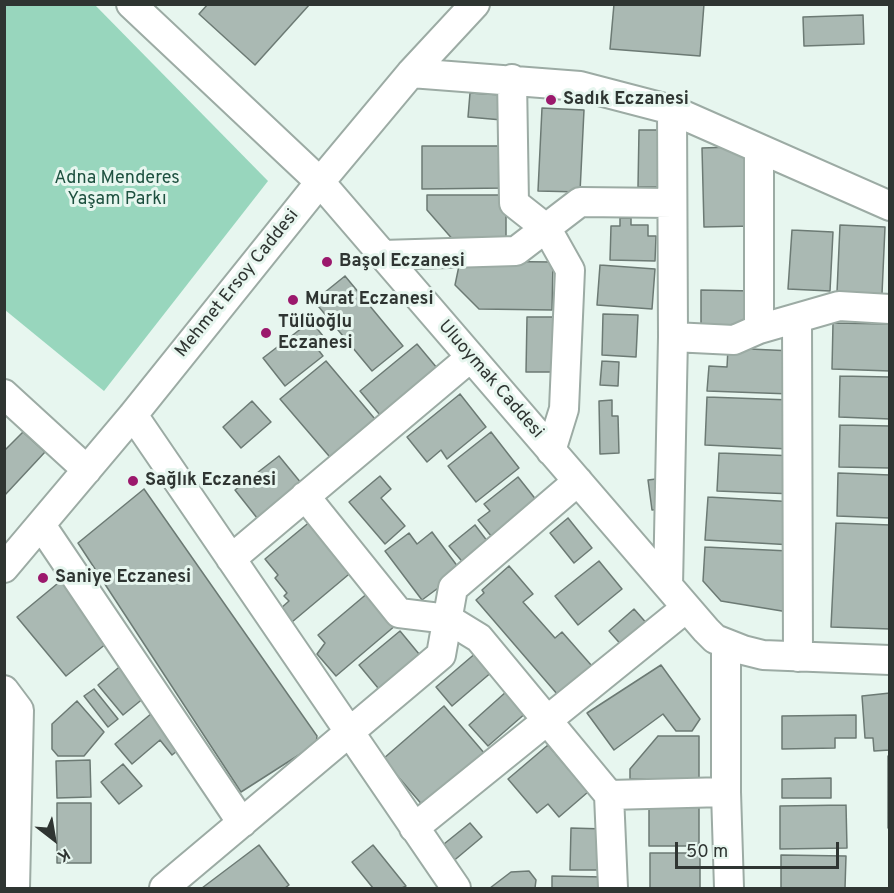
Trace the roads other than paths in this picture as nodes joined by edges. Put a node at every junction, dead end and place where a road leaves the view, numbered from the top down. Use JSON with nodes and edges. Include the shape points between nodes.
{"nodes":[{"id":1,"x":475,"y":4,"type":"edge"},
{"id":2,"x":138,"y":7,"type":"edge"},
{"id":3,"x":411,"y":73,"type":"junction"},
{"id":4,"x":512,"y":80,"type":"junction"},
{"id":5,"x":672,"y":110,"type":"junction"},
{"id":6,"x":759,"y":149,"type":"junction"},
{"id":7,"x":320,"y":182,"type":"junction"},
{"id":8,"x":672,"y":203,"type":"junction"},
{"id":9,"x":890,"y":206,"type":"edge"},
{"id":10,"x":547,"y":229,"type":"junction"},
{"id":11,"x":382,"y":255,"type":"junction"},
{"id":12,"x":890,"y":309,"type":"edge"},
{"id":13,"x":797,"y":319,"type":"junction"},
{"id":14,"x":759,"y":329,"type":"junction"},
{"id":15,"x":674,"y":337,"type":"junction"},
{"id":16,"x":471,"y":357,"type":"junction"},
{"id":17,"x":4,"y":394,"type":"edge"},
{"id":18,"x":133,"y":415,"type":"junction"},
{"id":19,"x":551,"y":451,"type":"junction"},
{"id":20,"x":87,"y":471,"type":"junction"},
{"id":21,"x":578,"y":481,"type":"junction"},
{"id":22,"x":305,"y":496,"type":"junction"},
{"id":23,"x":40,"y":525,"type":"junction"},
{"id":24,"x":231,"y":559,"type":"junction"},
{"id":25,"x":4,"y":568,"type":"edge"},
{"id":26,"x":668,"y":586,"type":"junction"},
{"id":27,"x":686,"y":608,"type":"junction"},
{"id":28,"x":448,"y":619,"type":"junction"},
{"id":29,"x":726,"y":644,"type":"junction"},
{"id":30,"x":798,"y":657,"type":"junction"},
{"id":31,"x":890,"y":660,"type":"edge"},
{"id":32,"x":4,"y":690,"type":"edge"},
{"id":33,"x":548,"y":720,"type":"junction"},
{"id":34,"x":350,"y":734,"type":"junction"},
{"id":35,"x":726,"y":792,"type":"junction"},
{"id":36,"x":609,"y":795,"type":"junction"},
{"id":37,"x":242,"y":823,"type":"junction"},
{"id":38,"x":414,"y":828,"type":"junction"},
{"id":39,"x":15,"y":888,"type":"edge"},
{"id":40,"x":164,"y":888,"type":"edge"},
{"id":41,"x":456,"y":888,"type":"edge"},
{"id":42,"x":613,"y":888,"type":"edge"},
{"id":43,"x":729,"y":888,"type":"edge"}],
"edges":[{"from":1,"to":3,"type":"street","name":"Mehmet Ersoy Caddesi"},
{"from":2,"to":7,"type":"street","name":"Uluoymak Caddesi"},
{"from":3,"to":4,"type":"street"},
{"from":3,"to":7,"type":"street","name":"Mehmet Ersoy Caddesi"},
{"from":4,"to":5,"type":"street","via":[[580,86]]},
{"from":4,"to":10,"type":"street","via":[[514,203]]},
{"from":5,"to":6,"type":"street"},
{"from":5,"to":8,"type":"street"},
{"from":6,"to":9,"type":"street"},
{"from":6,"to":14,"type":"street"},
{"from":7,"to":11,"type":"street","name":"Uluoymak Caddesi"},
{"from":7,"to":18,"type":"street","name":"Mehmet Ersoy Caddesi"},
{"from":8,"to":10,"type":"street","via":[[580,202]]},
{"from":8,"to":15,"type":"street"},
{"from":10,"to":11,"type":"street","via":[[516,251]]},
{"from":10,"to":19,"type":"street","via":[[570,270],[564,409]]},
{"from":11,"to":16,"type":"street","name":"Uluoymak Caddesi"},
{"from":12,"to":13,"type":"street","via":[[839,306]]},
{"from":13,"to":14,"type":"street"},
{"from":13,"to":30,"type":"street"},
{"from":14,"to":15,"type":"street","via":[[734,340]]},
{"from":15,"to":26,"type":"street"},
{"from":16,"to":19,"type":"street","name":"Uluoymak Caddesi"},
{"from":16,"to":22,"type":"street"},
{"from":17,"to":20,"type":"street"},
{"from":18,"to":20,"type":"street","name":"Mehmet Ersoy Caddesi"},
{"from":18,"to":24,"type":"street"},
{"from":19,"to":21,"type":"street","name":"Uluoymak Caddesi"},
{"from":20,"to":23,"type":"street","name":"Mehmet Ersoy Caddesi"},
{"from":21,"to":26,"type":"street","name":"Uluoymak Caddesi"},
{"from":21,"to":28,"type":"street","via":[[453,588]]},
{"from":22,"to":24,"type":"street"},
{"from":22,"to":28,"type":"street","via":[[399,614]]},
{"from":23,"to":25,"type":"street","name":"Mehmet Ersoy Caddesi"},
{"from":23,"to":37,"type":"street"},
{"from":24,"to":34,"type":"street"},
{"from":26,"to":27,"type":"street","name":"Uluoymak Caddesi"},
{"from":27,"to":29,"type":"street","name":"Uluoymak Caddesi","via":[[715,639]]},
{"from":27,"to":33,"type":"street"},
{"from":28,"to":33,"type":"street","via":[[479,638]]},
{"from":28,"to":34,"type":"street","via":[[441,655]]},
{"from":29,"to":30,"type":"street","name":"Uluoymak Caddesi","via":[[763,655]]},
{"from":29,"to":35,"type":"street"},
{"from":30,"to":31,"type":"street","name":"Uluoymak Caddesi"},
{"from":32,"to":39,"type":"street","via":[[19,710]]},
{"from":33,"to":36,"type":"street"},
{"from":33,"to":38,"type":"street"},
{"from":34,"to":37,"type":"street"},
{"from":34,"to":38,"type":"street"},
{"from":35,"to":36,"type":"street"},
{"from":35,"to":43,"type":"street"},
{"from":36,"to":42,"type":"street"},
{"from":37,"to":40,"type":"street"},
{"from":38,"to":41,"type":"street"}]}
